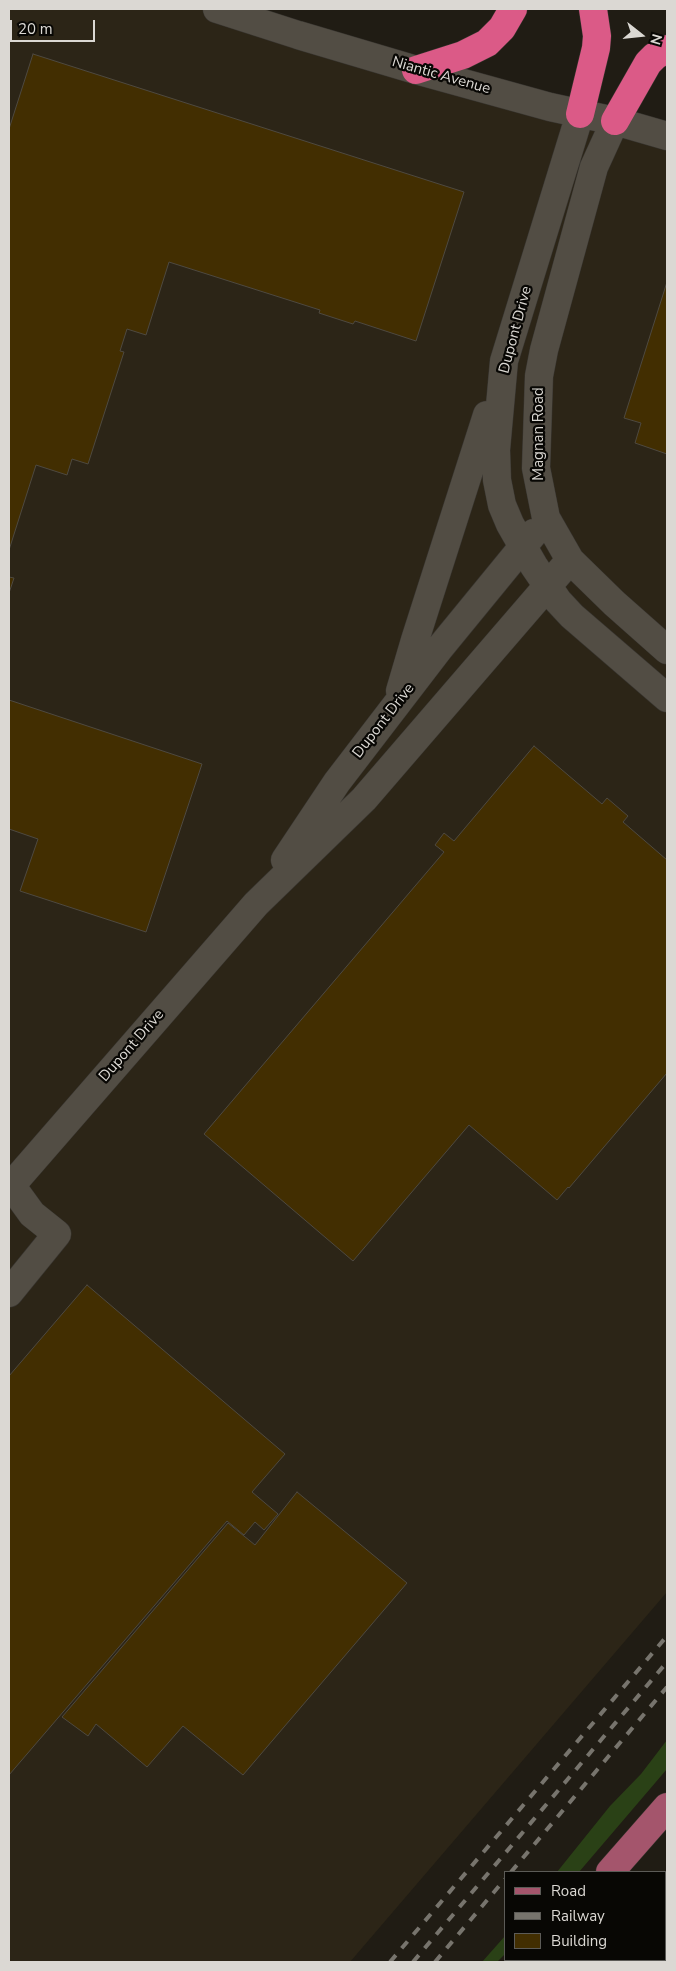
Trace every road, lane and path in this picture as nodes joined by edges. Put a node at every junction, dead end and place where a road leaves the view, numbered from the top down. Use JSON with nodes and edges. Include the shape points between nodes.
{"nodes":[{"id":1,"x":217,"y":9,"type":"edge"},
{"id":2,"x":513,"y":9,"type":"edge"},
{"id":3,"x":593,"y":9,"type":"edge"},
{"id":4,"x":667,"y":48,"type":"edge"},
{"id":5,"x":416,"y":70,"type":"junction"},
{"id":6,"x":580,"y":114,"type":"junction"},
{"id":7,"x":615,"y":122,"type":"junction"},
{"id":8,"x":667,"y":136,"type":"edge"},
{"id":9,"x":544,"y":350,"type":"joint"},
{"id":10,"x":504,"y":361,"type":"junction"},
{"id":11,"x":546,"y":518,"type":"junction"},
{"id":12,"x":523,"y":547,"type":"junction"},
{"id":13,"x":570,"y":560,"type":"junction"},
{"id":14,"x":547,"y":586,"type":"junction"},
{"id":15,"x":667,"y":650,"type":"edge"},
{"id":16,"x":667,"y":698,"type":"edge"},
{"id":17,"x":396,"y":706,"type":"junction"},
{"id":18,"x":256,"y":904,"type":"junction"},
{"id":19,"x":10,"y":1186,"type":"edge"},
{"id":20,"x":9,"y":1293,"type":"edge"},
{"id":21,"x":667,"y":1806,"type":"edge"},
{"id":22,"x":611,"y":1871,"type":"edge"}],
"edges":[{"from":1,"to":5,"type":"street","name":"Niantic Avenue"},
{"from":2,"to":5,"type":"highway","via":[[502,28],[487,43],[464,55]]},
{"from":3,"to":6,"type":"highway","via":[[596,48]]},
{"from":4,"to":7,"type":"highway","via":[[648,63]]},
{"from":5,"to":6,"type":"street","name":"Niantic Avenue"},
{"from":6,"to":7,"type":"street","name":"Niantic Avenue"},
{"from":6,"to":10,"type":"street","name":"Dupont Drive"},
{"from":7,"to":8,"type":"street","name":"Niantic Avenue"},
{"from":7,"to":9,"type":"street","name":"Dupont Drive","via":[[594,167]]},
{"from":9,"to":11,"type":"street","name":"Magnan Road","via":[[538,376],[536,468]]},
{"from":10,"to":12,"type":"street","name":"Dupont Drive","via":[[496,450],[497,480],[502,504]]},
{"from":10,"to":17,"type":"street","via":[[414,640]]},
{"from":11,"to":12,"type":"street","name":"Dupont Drive"},
{"from":11,"to":13,"type":"street","name":"Magnan Road"},
{"from":12,"to":14,"type":"street","name":"Dupont Drive"},
{"from":12,"to":17,"type":"street","name":"Dupont Drive"},
{"from":13,"to":14,"type":"street","name":"Dupont Drive"},
{"from":13,"to":15,"type":"street","name":"Magnan Road"},
{"from":14,"to":16,"type":"street","via":[[572,616]]},
{"from":14,"to":18,"type":"street","name":"Dupont Drive","via":[[364,799]]},
{"from":17,"to":18,"type":"street","name":"Dupont Drive","via":[[336,782]]},
{"from":18,"to":19,"type":"street","name":"Dupont Drive"},
{"from":19,"to":20,"type":"street","via":[[32,1214],[57,1234]]},
{"from":21,"to":22,"type":"main road"}]}
